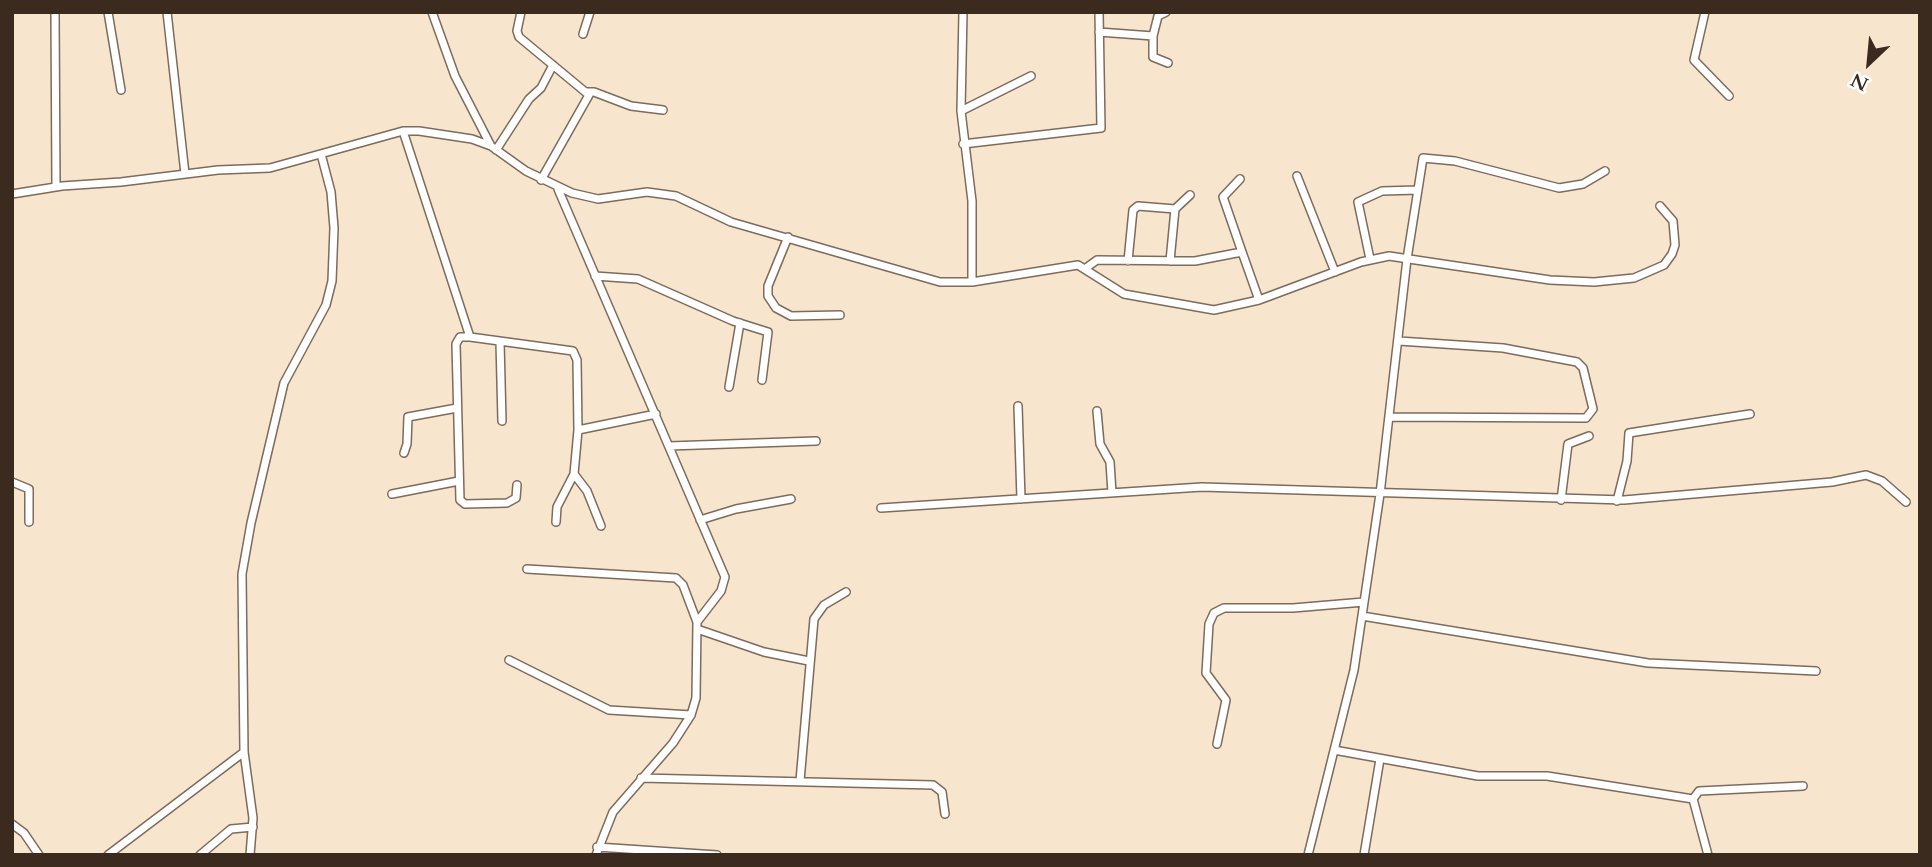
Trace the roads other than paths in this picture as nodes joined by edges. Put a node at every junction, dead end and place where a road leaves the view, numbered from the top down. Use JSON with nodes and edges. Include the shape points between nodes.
{"nodes":[{"id":1,"x":55,"y":12,"type":"edge"},
{"id":2,"x":108,"y":12,"type":"edge"},
{"id":3,"x":167,"y":12,"type":"edge"},
{"id":4,"x":432,"y":12,"type":"edge"},
{"id":5,"x":521,"y":12,"type":"edge"},
{"id":6,"x":590,"y":12,"type":"edge"},
{"id":7,"x":963,"y":12,"type":"edge"},
{"id":8,"x":1099,"y":12,"type":"edge"},
{"id":9,"x":1166,"y":12,"type":"edge"},
{"id":10,"x":1705,"y":12,"type":"edge"},
{"id":11,"x":1099,"y":32,"type":"junction"},
{"id":12,"x":583,"y":34,"type":"dead end"},
{"id":13,"x":1153,"y":36,"type":"junction"},
{"id":14,"x":1168,"y":63,"type":"dead end"},
{"id":15,"x":553,"y":65,"type":"junction"},
{"id":16,"x":1031,"y":76,"type":"dead end"},
{"id":17,"x":121,"y":90,"type":"dead end"},
{"id":18,"x":587,"y":92,"type":"junction"},
{"id":19,"x":1729,"y":96,"type":"dead end"},
{"id":20,"x":663,"y":110,"type":"dead end"},
{"id":21,"x":961,"y":111,"type":"junction"},
{"id":22,"x":403,"y":131,"type":"junction"},
{"id":23,"x":963,"y":144,"type":"junction"},
{"id":24,"x":493,"y":148,"type":"junction"},
{"id":25,"x":321,"y":154,"type":"junction"},
{"id":26,"x":1605,"y":171,"type":"dead end"},
{"id":27,"x":185,"y":174,"type":"junction"},
{"id":28,"x":1297,"y":176,"type":"dead end"},
{"id":29,"x":1240,"y":179,"type":"dead end"},
{"id":30,"x":541,"y":180,"type":"junction"},
{"id":31,"x":56,"y":187,"type":"junction"},
{"id":32,"x":558,"y":189,"type":"junction"},
{"id":33,"x":1418,"y":190,"type":"junction"},
{"id":34,"x":12,"y":194,"type":"edge"},
{"id":35,"x":1190,"y":195,"type":"dead end"},
{"id":36,"x":1660,"y":206,"type":"dead end"},
{"id":37,"x":1175,"y":209,"type":"junction"},
{"id":38,"x":788,"y":237,"type":"junction"},
{"id":39,"x":1242,"y":252,"type":"junction"},
{"id":40,"x":1407,"y":258,"type":"junction"},
{"id":41,"x":1370,"y":259,"type":"junction"},
{"id":42,"x":1128,"y":261,"type":"junction"},
{"id":43,"x":1170,"y":261,"type":"junction"},
{"id":44,"x":1086,"y":268,"type":"junction"},
{"id":45,"x":1335,"y":272,"type":"junction"},
{"id":46,"x":595,"y":276,"type":"junction"},
{"id":47,"x":972,"y":282,"type":"junction"},
{"id":48,"x":1259,"y":300,"type":"junction"},
{"id":49,"x":840,"y":315,"type":"dead end"},
{"id":50,"x":740,"y":323,"type":"junction"},
{"id":51,"x":470,"y":337,"type":"junction"},
{"id":52,"x":1399,"y":341,"type":"junction"},
{"id":53,"x":500,"y":342,"type":"junction"},
{"id":54,"x":762,"y":380,"type":"dead end"},
{"id":55,"x":730,"y":387,"type":"dead end"},
{"id":56,"x":1018,"y":406,"type":"dead end"},
{"id":57,"x":457,"y":408,"type":"junction"},
{"id":58,"x":1097,"y":411,"type":"dead end"},
{"id":59,"x":656,"y":414,"type":"junction"},
{"id":60,"x":1750,"y":414,"type":"dead end"},
{"id":61,"x":1390,"y":417,"type":"junction"},
{"id":62,"x":502,"y":421,"type":"dead end"},
{"id":63,"x":578,"y":430,"type":"junction"},
{"id":64,"x":1589,"y":436,"type":"dead end"},
{"id":65,"x":816,"y":441,"type":"dead end"},
{"id":66,"x":669,"y":446,"type":"junction"},
{"id":67,"x":404,"y":453,"type":"dead end"},
{"id":68,"x":574,"y":474,"type":"junction"},
{"id":69,"x":459,"y":481,"type":"junction"},
{"id":70,"x":12,"y":482,"type":"edge"},
{"id":71,"x":517,"y":485,"type":"dead end"},
{"id":72,"x":1112,"y":493,"type":"junction"},
{"id":73,"x":392,"y":494,"type":"dead end"},
{"id":74,"x":1380,"y":494,"type":"junction"},
{"id":75,"x":790,"y":499,"type":"dead end"},
{"id":76,"x":1021,"y":499,"type":"junction"},
{"id":77,"x":1561,"y":500,"type":"junction"},
{"id":78,"x":1617,"y":501,"type":"junction"},
{"id":79,"x":1906,"y":502,"type":"dead end"},
{"id":80,"x":881,"y":508,"type":"dead end"},
{"id":81,"x":700,"y":520,"type":"junction"},
{"id":82,"x":29,"y":522,"type":"dead end"},
{"id":83,"x":556,"y":522,"type":"dead end"},
{"id":84,"x":601,"y":526,"type":"dead end"},
{"id":85,"x":527,"y":569,"type":"dead end"},
{"id":86,"x":846,"y":592,"type":"dead end"},
{"id":87,"x":1364,"y":602,"type":"junction"},
{"id":88,"x":1362,"y":616,"type":"junction"},
{"id":89,"x":697,"y":626,"type":"junction"},
{"id":90,"x":509,"y":660,"type":"dead end"},
{"id":91,"x":809,"y":662,"type":"junction"},
{"id":92,"x":1816,"y":671,"type":"dead end"},
{"id":93,"x":691,"y":715,"type":"junction"},
{"id":94,"x":1217,"y":744,"type":"dead end"},
{"id":95,"x":1334,"y":750,"type":"junction"},
{"id":96,"x":244,"y":752,"type":"junction"},
{"id":97,"x":1380,"y":759,"type":"junction"},
{"id":98,"x":641,"y":778,"type":"junction"},
{"id":99,"x":800,"y":781,"type":"junction"},
{"id":100,"x":1803,"y":786,"type":"dead end"},
{"id":101,"x":1693,"y":799,"type":"junction"},
{"id":102,"x":945,"y":814,"type":"dead end"},
{"id":103,"x":12,"y":824,"type":"edge"},
{"id":104,"x":253,"y":827,"type":"junction"},
{"id":105,"x":596,"y":851,"type":"edge"},
{"id":106,"x":38,"y":855,"type":"edge"},
{"id":107,"x":108,"y":855,"type":"edge"},
{"id":108,"x":200,"y":855,"type":"edge"},
{"id":109,"x":250,"y":855,"type":"edge"},
{"id":110,"x":717,"y":855,"type":"edge"},
{"id":111,"x":1307,"y":855,"type":"edge"},
{"id":112,"x":1364,"y":855,"type":"edge"},
{"id":113,"x":1707,"y":855,"type":"edge"}],
"edges":[{"from":1,"to":31,"type":"street"},
{"from":2,"to":17,"type":"street"},
{"from":3,"to":27,"type":"street"},
{"from":4,"to":24,"type":"street","via":[[455,76]]},
{"from":5,"to":15,"type":"street","via":[[519,37]]},
{"from":6,"to":12,"type":"street"},
{"from":7,"to":21,"type":"street"},
{"from":8,"to":11,"type":"street"},
{"from":9,"to":13,"type":"street","via":[[1158,16]]},
{"from":10,"to":19,"type":"street","via":[[1694,60]]},
{"from":11,"to":13,"type":"street"},
{"from":11,"to":23,"type":"street","via":[[1101,128]]},
{"from":13,"to":14,"type":"street","via":[[1153,57]]},
{"from":15,"to":18,"type":"street"},
{"from":15,"to":24,"type":"street","via":[[541,88]]},
{"from":16,"to":21,"type":"street"},
{"from":18,"to":20,"type":"street"},
{"from":18,"to":30,"type":"street","via":[[588,98]]},
{"from":21,"to":23,"type":"street"},
{"from":22,"to":24,"type":"street","via":[[464,137]]},
{"from":22,"to":25,"type":"street"},
{"from":22,"to":51,"type":"street"},
{"from":23,"to":47,"type":"street","via":[[972,201]]},
{"from":24,"to":30,"type":"street"},
{"from":25,"to":27,"type":"street","via":[[270,168]]},
{"from":25,"to":96,"type":"street","via":[[331,192],[332,281],[326,305],[284,383],[251,523],[242,599]]},
{"from":26,"to":33,"type":"street","via":[[1583,184],[1559,188],[1455,161],[1423,158]]},
{"from":27,"to":31,"type":"street"},
{"from":28,"to":45,"type":"street"},
{"from":29,"to":39,"type":"street","via":[[1223,197]]},
{"from":30,"to":32,"type":"street"},
{"from":31,"to":34,"type":"street"},
{"from":32,"to":38,"type":"street","via":[[598,199],[662,193],[731,222]]},
{"from":32,"to":46,"type":"street"},
{"from":33,"to":40,"type":"street"},
{"from":33,"to":41,"type":"street","via":[[1382,191],[1358,202]]},
{"from":35,"to":37,"type":"street"},
{"from":36,"to":40,"type":"street","via":[[1673,221],[1672,254],[1657,269],[1634,278],[1550,281]]},
{"from":37,"to":42,"type":"street","via":[[1138,206],[1133,210]]},
{"from":37,"to":43,"type":"street"},
{"from":38,"to":47,"type":"street","via":[[940,282]]},
{"from":38,"to":49,"type":"street","via":[[768,296],[776,308],[791,316]]},
{"from":39,"to":43,"type":"street"},
{"from":39,"to":48,"type":"street"},
{"from":40,"to":41,"type":"street"},
{"from":40,"to":52,"type":"street"},
{"from":41,"to":45,"type":"street"},
{"from":42,"to":43,"type":"street"},
{"from":42,"to":44,"type":"street","via":[[1097,260]]},
{"from":44,"to":47,"type":"street","via":[[1078,265]]},
{"from":44,"to":48,"type":"street","via":[[1124,294],[1176,305],[1214,310]]},
{"from":45,"to":48,"type":"street"},
{"from":46,"to":50,"type":"street","via":[[638,279]]},
{"from":46,"to":59,"type":"street"},
{"from":50,"to":54,"type":"street","via":[[769,334]]},
{"from":50,"to":55,"type":"street"},
{"from":51,"to":53,"type":"street"},
{"from":51,"to":57,"type":"street","via":[[457,341]]},
{"from":52,"to":61,"type":"street"},
{"from":52,"to":61,"type":"street","via":[[1503,348],[1577,362],[1583,368],[1593,409],[1586,418]]},
{"from":53,"to":62,"type":"street"},
{"from":53,"to":63,"type":"street","via":[[573,351]]},
{"from":56,"to":76,"type":"street"},
{"from":57,"to":67,"type":"street","via":[[408,417]]},
{"from":57,"to":69,"type":"street"},
{"from":58,"to":72,"type":"street","via":[[1100,444],[1110,462]]},
{"from":59,"to":63,"type":"street"},
{"from":59,"to":66,"type":"street"},
{"from":60,"to":78,"type":"street","via":[[1629,433]]},
{"from":61,"to":74,"type":"street"},
{"from":63,"to":68,"type":"street"},
{"from":64,"to":77,"type":"street","via":[[1568,444]]},
{"from":65,"to":66,"type":"street"},
{"from":66,"to":81,"type":"street"},
{"from":68,"to":83,"type":"street","via":[[557,508]]},
{"from":68,"to":84,"type":"street","via":[[587,491]]},
{"from":69,"to":71,"type":"street","via":[[460,500],[465,504],[513,501]]},
{"from":69,"to":73,"type":"street"},
{"from":70,"to":82,"type":"street","via":[[29,489]]},
{"from":72,"to":74,"type":"street","via":[[1202,487]]},
{"from":72,"to":76,"type":"street"},
{"from":74,"to":77,"type":"street"},
{"from":74,"to":87,"type":"street"},
{"from":75,"to":81,"type":"street"},
{"from":76,"to":80,"type":"street"},
{"from":77,"to":78,"type":"street"},
{"from":78,"to":79,"type":"street","via":[[1866,475],[1882,481]]},
{"from":81,"to":89,"type":"street","via":[[725,577]]},
{"from":85,"to":89,"type":"street","via":[[676,578],[683,585]]},
{"from":86,"to":91,"type":"street","via":[[817,611]]},
{"from":87,"to":88,"type":"street"},
{"from":87,"to":94,"type":"street","via":[[1224,608],[1214,613],[1205,665],[1209,680],[1225,696]]},
{"from":88,"to":92,"type":"street","via":[[1648,663]]},
{"from":88,"to":95,"type":"street"},
{"from":89,"to":91,"type":"street","via":[[764,652]]},
{"from":89,"to":93,"type":"street","via":[[696,698]]},
{"from":90,"to":93,"type":"street","via":[[609,710]]},
{"from":91,"to":99,"type":"street"},
{"from":93,"to":98,"type":"street"},
{"from":95,"to":97,"type":"street"},
{"from":95,"to":111,"type":"street"},
{"from":96,"to":104,"type":"street"},
{"from":96,"to":107,"type":"street"},
{"from":97,"to":101,"type":"street","via":[[1478,776],[1547,776]]},
{"from":97,"to":112,"type":"street"},
{"from":98,"to":99,"type":"street"},
{"from":98,"to":105,"type":"street","via":[[613,812]]},
{"from":99,"to":102,"type":"street","via":[[933,785],[942,792]]},
{"from":100,"to":101,"type":"street","via":[[1705,790]]},
{"from":101,"to":113,"type":"street"},
{"from":103,"to":106,"type":"street"},
{"from":104,"to":108,"type":"street","via":[[231,829]]},
{"from":104,"to":109,"type":"street"},
{"from":105,"to":110,"type":"street"}]}
